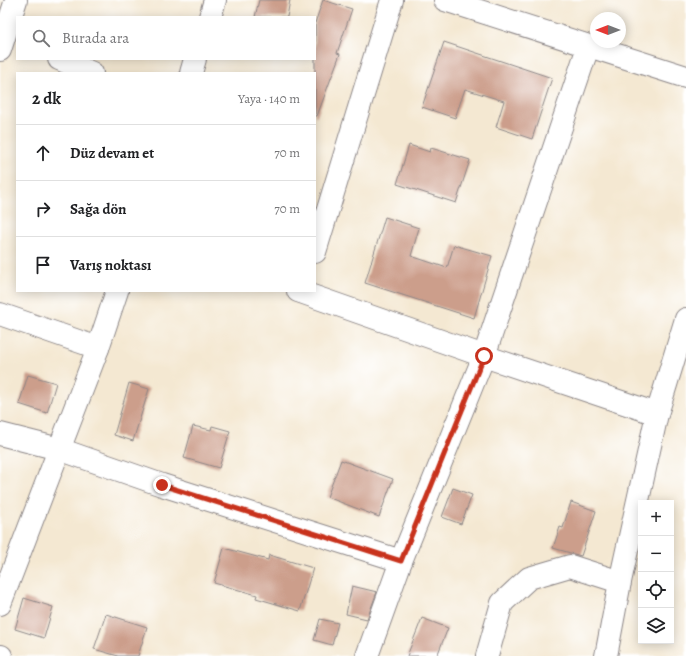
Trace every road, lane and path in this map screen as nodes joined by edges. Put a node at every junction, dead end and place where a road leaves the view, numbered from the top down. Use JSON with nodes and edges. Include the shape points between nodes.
{"nodes":[{"id":1,"x":16,"y":0,"type":"edge"},
{"id":2,"x":215,"y":0,"type":"edge"},
{"id":3,"x":392,"y":0,"type":"edge"},
{"id":4,"x":445,"y":0,"type":"edge"},
{"id":5,"x":210,"y":16,"type":"edge"},
{"id":6,"x":7,"y":42,"type":"edge"},
{"id":7,"x":588,"y":46,"type":"junction"},
{"id":8,"x":61,"y":60,"type":"edge"},
{"id":9,"x":196,"y":60,"type":"edge"},
{"id":10,"x":90,"y":72,"type":"edge"},
{"id":11,"x":191,"y":72,"type":"edge"},
{"id":12,"x":686,"y":76,"type":"edge"},
{"id":13,"x":316,"y":249,"type":"edge"},
{"id":14,"x":117,"y":292,"type":"edge"},
{"id":15,"x":304,"y":292,"type":"edge"},
{"id":16,"x":0,"y":314,"type":"edge"},
{"id":17,"x":686,"y":319,"type":"edge"},
{"id":18,"x":98,"y":348,"type":"junction"},
{"id":19,"x":484,"y":356,"type":"junction"},
{"id":20,"x":657,"y":414,"type":"junction"},
{"id":21,"x":0,"y":434,"type":"edge"},
{"id":22,"x":59,"y":449,"type":"junction"},
{"id":23,"x":401,"y":561,"type":"junction"},
{"id":24,"x":620,"y":582,"type":"junction"},
{"id":25,"x":0,"y":604,"type":"edge"},
{"id":26,"x":367,"y":656,"type":"edge"},
{"id":27,"x":487,"y":656,"type":"edge"},
{"id":28,"x":606,"y":656,"type":"edge"}],
"edges":[{"from":1,"to":6,"type":"street"},
{"from":2,"to":5,"type":"street"},
{"from":3,"to":13,"type":"street"},
{"from":4,"to":7,"type":"street"},
{"from":7,"to":12,"type":"street"},
{"from":7,"to":19,"type":"street"},
{"from":8,"to":10,"type":"street"},
{"from":9,"to":11,"type":"street"},
{"from":14,"to":18,"type":"street"},
{"from":15,"to":19,"type":"street"},
{"from":16,"to":18,"type":"street"},
{"from":17,"to":20,"type":"street"},
{"from":18,"to":22,"type":"street"},
{"from":19,"to":20,"type":"street"},
{"from":19,"to":23,"type":"street"},
{"from":20,"to":24,"type":"street"},
{"from":21,"to":22,"type":"street"},
{"from":22,"to":23,"type":"street","via":[[162,485]]},
{"from":22,"to":25,"type":"street"},
{"from":23,"to":26,"type":"street"},
{"from":24,"to":27,"type":"street","via":[[570,566],[530,578],[502,603]]},
{"from":24,"to":28,"type":"street"}]}
